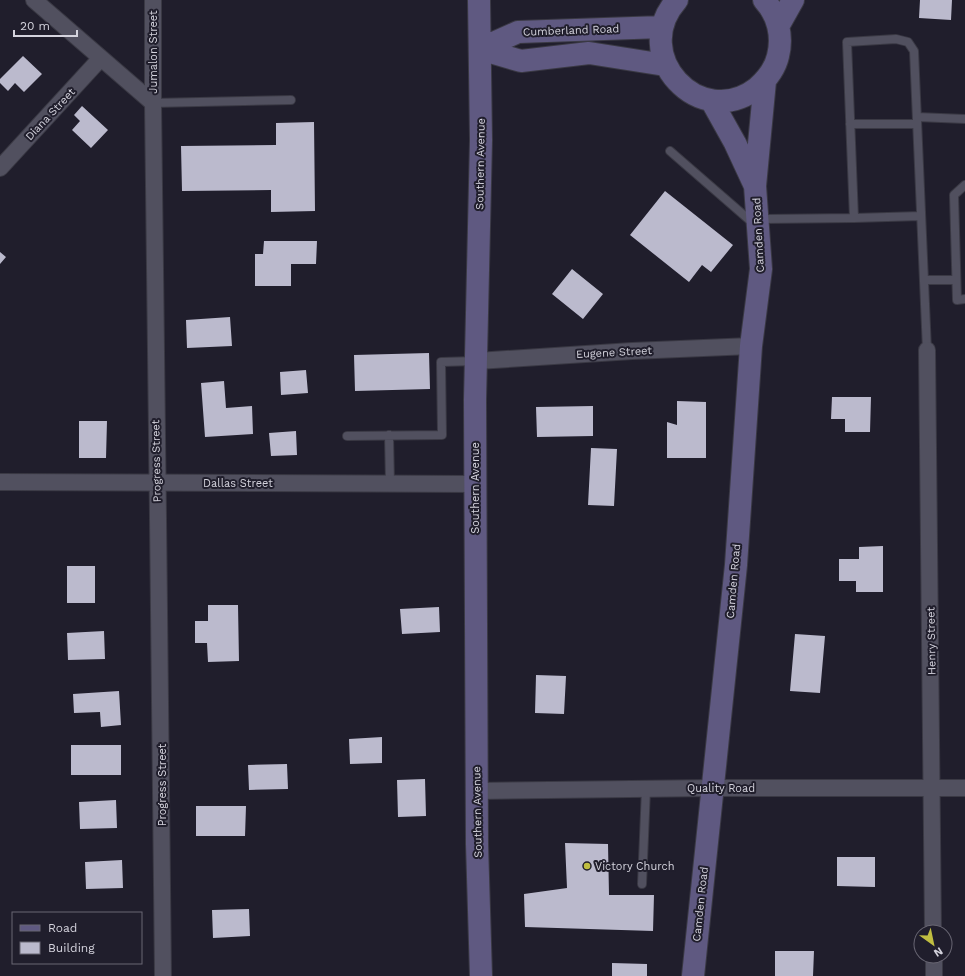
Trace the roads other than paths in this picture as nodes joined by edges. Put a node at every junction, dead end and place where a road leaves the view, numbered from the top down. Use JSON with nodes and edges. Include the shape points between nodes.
{"nodes":[{"id":1,"x":34,"y":0,"type":"edge"},
{"id":2,"x":153,"y":0,"type":"edge"},
{"id":3,"x":479,"y":0,"type":"edge"},
{"id":4,"x":677,"y":0,"type":"edge"},
{"id":5,"x":764,"y":0,"type":"edge"},
{"id":6,"x":793,"y":0,"type":"edge"},
{"id":7,"x":779,"y":26,"type":"junction"},
{"id":8,"x":662,"y":27,"type":"junction"},
{"id":9,"x":480,"y":49,"type":"junction"},
{"id":10,"x":100,"y":59,"type":"junction"},
{"id":11,"x":665,"y":65,"type":"junction"},
{"id":12,"x":765,"y":81,"type":"junction"},
{"id":13,"x":291,"y":100,"type":"dead end"},
{"id":14,"x":711,"y":100,"type":"junction"},
{"id":15,"x":153,"y":103,"type":"junction"},
{"id":16,"x":965,"y":119,"type":"edge"},
{"id":17,"x":917,"y":121,"type":"junction"},
{"id":18,"x":850,"y":124,"type":"junction"},
{"id":19,"x":670,"y":151,"type":"dead end"},
{"id":20,"x":0,"y":168,"type":"edge"},
{"id":21,"x":965,"y":185,"type":"edge"},
{"id":22,"x":755,"y":186,"type":"junction"},
{"id":23,"x":921,"y":216,"type":"junction"},
{"id":24,"x":854,"y":218,"type":"junction"},
{"id":25,"x":758,"y":223,"type":"junction"},
{"id":26,"x":924,"y":280,"type":"junction"},
{"id":27,"x":956,"y":280,"type":"junction"},
{"id":28,"x":965,"y":299,"type":"edge"},
{"id":29,"x":751,"y":346,"type":"junction"},
{"id":30,"x":927,"y":350,"type":"joint"},
{"id":31,"x":477,"y":361,"type":"junction"},
{"id":32,"x":347,"y":436,"type":"dead end"},
{"id":33,"x":388,"y":436,"type":"junction"},
{"id":34,"x":0,"y":482,"type":"edge"},
{"id":35,"x":156,"y":482,"type":"junction"},
{"id":36,"x":390,"y":484,"type":"junction"},
{"id":37,"x":475,"y":484,"type":"junction"},
{"id":38,"x":712,"y":788,"type":"junction"},
{"id":39,"x":965,"y":788,"type":"edge"},
{"id":40,"x":646,"y":789,"type":"junction"},
{"id":41,"x":933,"y":789,"type":"junction"},
{"id":42,"x":476,"y":792,"type":"junction"},
{"id":43,"x":642,"y":884,"type":"dead end"},
{"id":44,"x":934,"y":924,"type":"edge"},
{"id":45,"x":934,"y":964,"type":"edge"},
{"id":46,"x":163,"y":976,"type":"edge"},
{"id":47,"x":481,"y":976,"type":"edge"},
{"id":48,"x":693,"y":976,"type":"edge"},
{"id":49,"x":934,"y":976,"type":"edge"}],
"edges":[{"from":1,"to":10,"type":"street"},
{"from":2,"to":15,"type":"street","name":"Jumalon Street"},
{"from":3,"to":9,"type":"main road","name":"Southern Avenue"},
{"from":4,"to":8,"type":"main road","via":[[670,8]]},
{"from":5,"to":7,"type":"main road","via":[[771,7]]},
{"from":6,"to":7,"type":"main road"},
{"from":7,"to":12,"type":"main road","via":[[781,45],[776,65]]},
{"from":8,"to":9,"type":"main road","name":"Cumberland Road","via":[[518,32]]},
{"from":8,"to":11,"type":"main road","via":[[660,46]]},
{"from":9,"to":11,"type":"main road","via":[[521,61],[589,53]]},
{"from":9,"to":31,"type":"main road","name":"Southern Avenue"},
{"from":10,"to":15,"type":"street"},
{"from":10,"to":20,"type":"street","name":"Diana Street"},
{"from":11,"to":14,"type":"main road","via":[[676,82],[692,94]]},
{"from":12,"to":14,"type":"main road","via":[[749,94],[730,100]]},
{"from":12,"to":22,"type":"main road","name":"Camden Road"},
{"from":13,"to":15,"type":"lane"},
{"from":14,"to":22,"type":"main road","name":"Camden Road"},
{"from":15,"to":35,"type":"street","name":"Progress Street"},
{"from":16,"to":17,"type":"lane"},
{"from":17,"to":18,"type":"lane"},
{"from":17,"to":18,"type":"lane","via":[[914,51],[908,42],[896,39],[847,42]]},
{"from":17,"to":23,"type":"lane"},
{"from":18,"to":24,"type":"lane"},
{"from":19,"to":25,"type":"lane"},
{"from":21,"to":27,"type":"lane","via":[[954,195]]},
{"from":22,"to":25,"type":"main road","name":"Camden Road"},
{"from":23,"to":24,"type":"lane"},
{"from":23,"to":26,"type":"lane"},
{"from":24,"to":25,"type":"lane"},
{"from":25,"to":29,"type":"main road","name":"Camden Road","via":[[761,269]]},
{"from":26,"to":27,"type":"lane"},
{"from":26,"to":30,"type":"lane"},
{"from":27,"to":28,"type":"lane","via":[[957,300]]},
{"from":29,"to":31,"type":"street","name":"Eugene Street"},
{"from":29,"to":38,"type":"main road","name":"Camden Road","via":[[736,565]]},
{"from":30,"to":41,"type":"street","name":"Henry Street"},
{"from":31,"to":33,"type":"lane","via":[[441,362],[442,435]]},
{"from":31,"to":37,"type":"main road","name":"Southern Avenue"},
{"from":32,"to":33,"type":"lane"},
{"from":33,"to":36,"type":"lane"},
{"from":34,"to":35,"type":"street","name":"Dallas Street"},
{"from":35,"to":36,"type":"street","name":"Dallas Street"},
{"from":35,"to":46,"type":"street","name":"Progress Street","via":[[162,714]]},
{"from":36,"to":37,"type":"street","name":"Dallas Street"},
{"from":37,"to":42,"type":"main road","name":"Southern Avenue"},
{"from":38,"to":40,"type":"street","name":"Quality Road"},
{"from":38,"to":41,"type":"street","name":"Quality Road"},
{"from":38,"to":48,"type":"main road","name":"Camden Road"},
{"from":39,"to":41,"type":"street","name":"Quality Road"},
{"from":40,"to":42,"type":"street","name":"Quality Road"},
{"from":40,"to":43,"type":"lane"},
{"from":41,"to":44,"type":"street","name":"Henry Street"},
{"from":42,"to":47,"type":"main road","name":"Southern Avenue"},
{"from":45,"to":49,"type":"street"}]}
